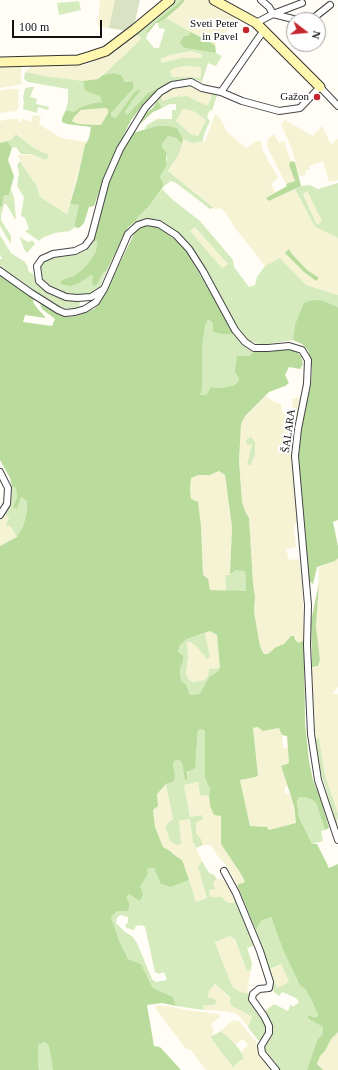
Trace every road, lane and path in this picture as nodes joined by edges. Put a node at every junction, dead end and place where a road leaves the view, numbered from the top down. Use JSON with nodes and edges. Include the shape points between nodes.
{"nodes":[{"id":1,"x":170,"y":0,"type":"edge"},
{"id":2,"x":214,"y":0,"type":"edge"},
{"id":3,"x":261,"y":0,"type":"edge"},
{"id":4,"x":302,"y":3,"type":"dead end"},
{"id":5,"x":330,"y":5,"type":"dead end"},
{"id":6,"x":321,"y":12,"type":"edge"},
{"id":7,"x":273,"y":14,"type":"junction"},
{"id":8,"x":286,"y":17,"type":"edge"},
{"id":9,"x":256,"y":23,"type":"junction"},
{"id":10,"x":264,"y":30,"type":"junction"},
{"id":11,"x":0,"y":62,"type":"edge"},
{"id":12,"x":320,"y":87,"type":"junction"},
{"id":13,"x":221,"y":92,"type":"junction"},
{"id":14,"x":338,"y":106,"type":"edge"},
{"id":15,"x":0,"y":271,"type":"edge"},
{"id":16,"x":104,"y":289,"type":"junction"},
{"id":17,"x":0,"y":472,"type":"edge"},
{"id":18,"x":0,"y":515,"type":"edge"},
{"id":19,"x":338,"y":840,"type":"edge"},
{"id":20,"x":224,"y":871,"type":"dead end"},
{"id":21,"x":276,"y":1070,"type":"edge"}],
"edges":[{"from":1,"to":11,"type":"street","via":[[117,43],[96,55],[78,60]]},
{"from":2,"to":9,"type":"street"},
{"from":3,"to":7,"type":"street"},
{"from":4,"to":7,"type":"street"},
{"from":5,"to":6,"type":"street"},
{"from":7,"to":8,"type":"street"},
{"from":7,"to":9,"type":"street"},
{"from":9,"to":10,"type":"street"},
{"from":10,"to":12,"type":"street"},
{"from":10,"to":13,"type":"street"},
{"from":12,"to":13,"type":"street","via":[[300,108],[279,112]]},
{"from":12,"to":14,"type":"street"},
{"from":13,"to":16,"type":"street","via":[[202,88],[192,82],[172,85],[160,92],[145,108],[120,149],[106,181],[91,238],[85,246],[75,251],[53,254],[42,259],[37,266],[40,281],[48,289],[66,297],[91,297]]},
{"from":15,"to":16,"type":"street","name":"ŠALARA","via":[[66,313],[85,309],[96,302]]},
{"from":16,"to":19,"type":"street","name":"ŠALARA","via":[[128,234],[138,225],[147,222],[159,224],[176,235],[189,248],[235,330],[245,342],[254,348],[289,346],[302,350],[308,360],[307,384],[295,456],[308,606],[311,734],[318,780]]},
{"from":17,"to":18,"type":"street","via":[[8,488],[7,504]]},
{"from":20,"to":21,"type":"street","via":[[236,893],[270,982],[269,988],[259,989],[253,994],[252,999],[269,1026],[269,1033],[261,1046],[262,1054]]}]}
